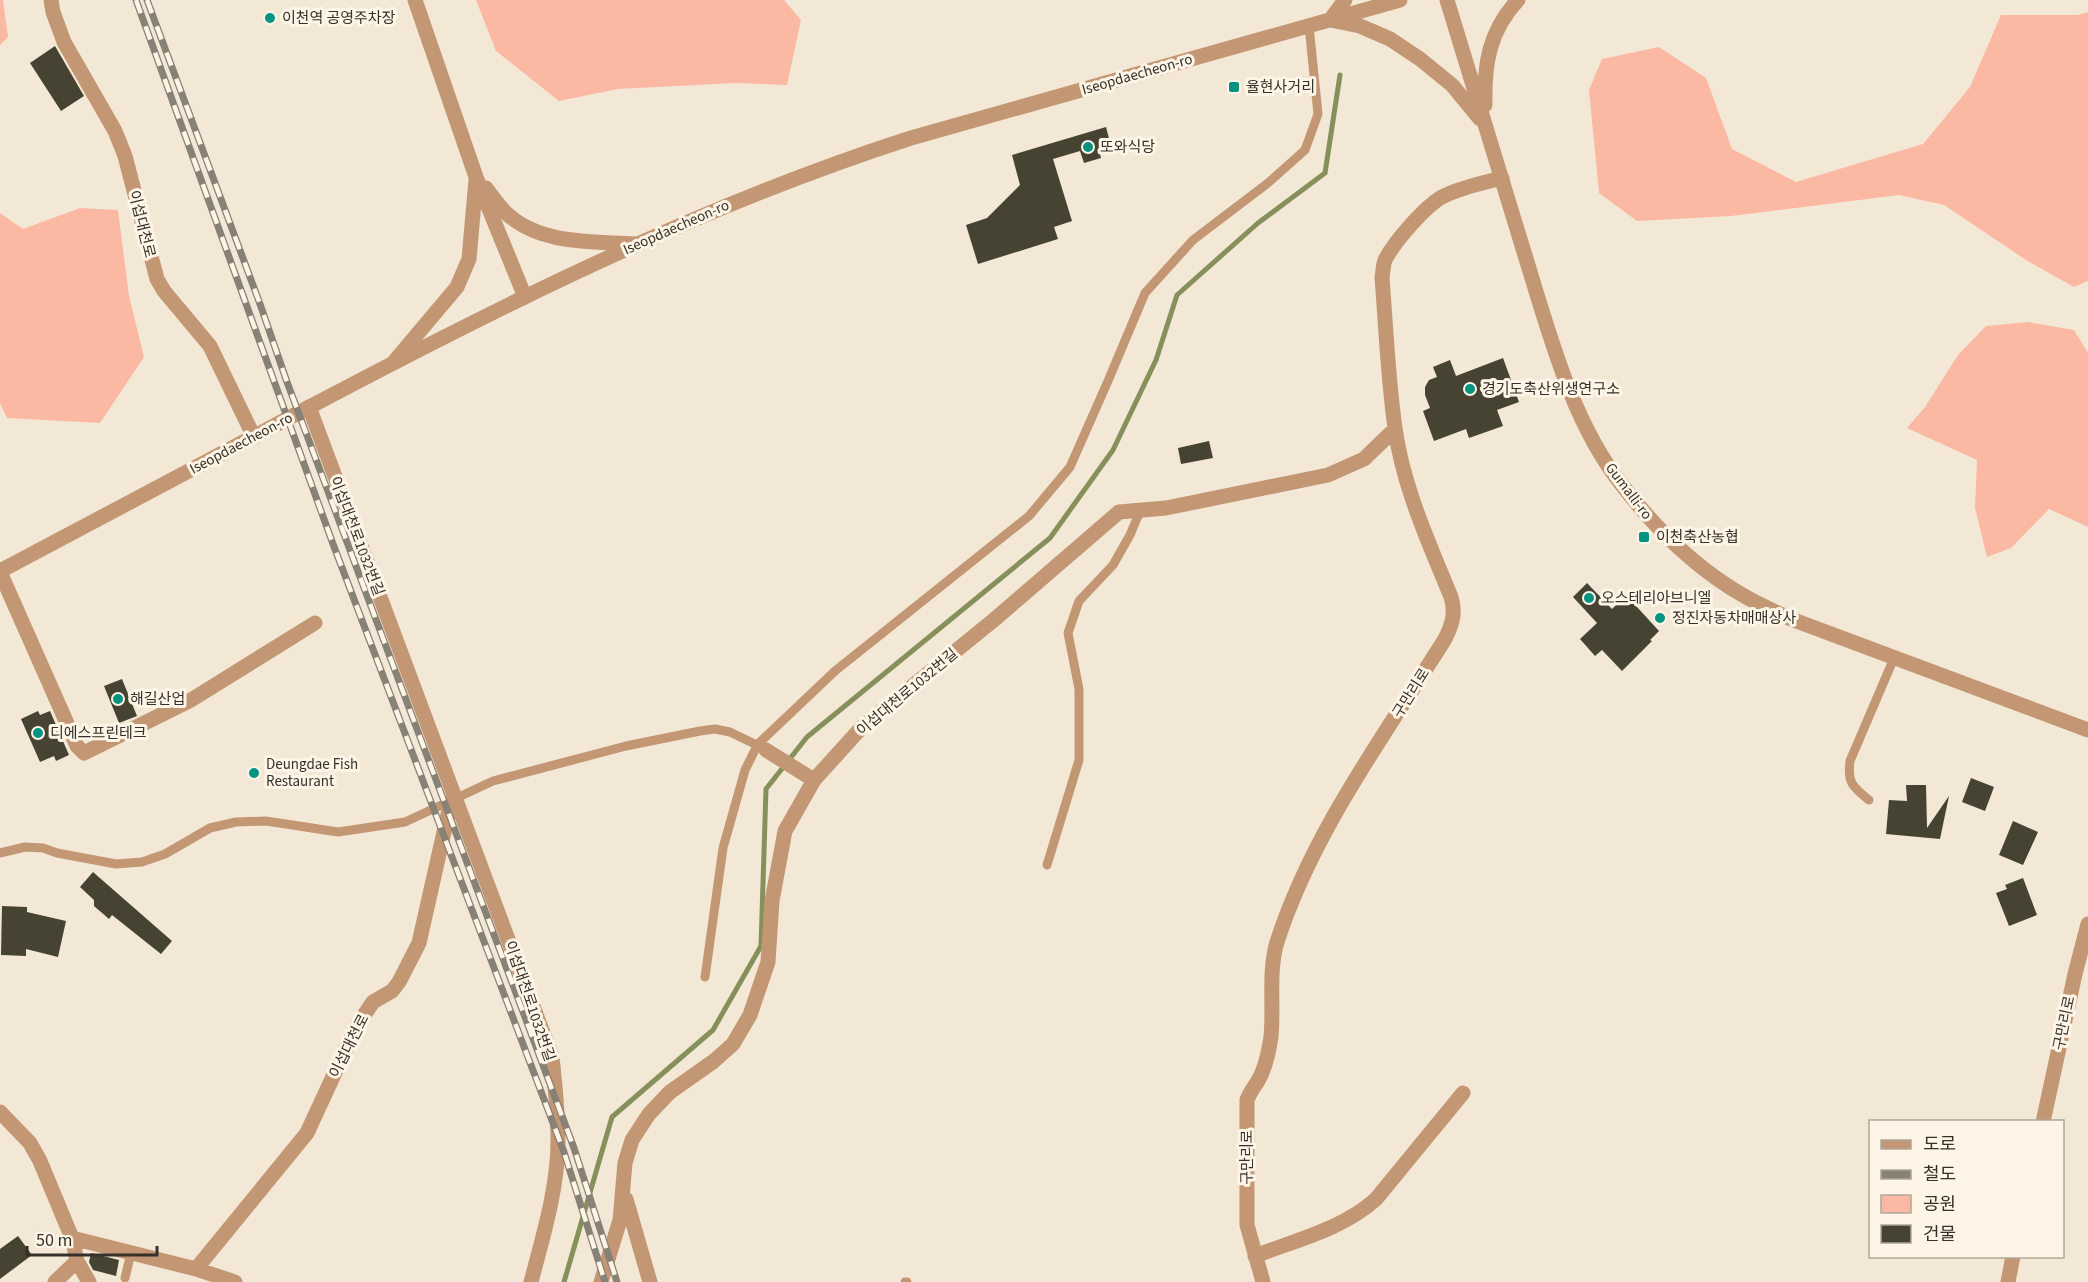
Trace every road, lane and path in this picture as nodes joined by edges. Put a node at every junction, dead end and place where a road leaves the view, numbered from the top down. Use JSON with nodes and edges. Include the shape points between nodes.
{"nodes":[{"id":1,"x":51,"y":0,"type":"edge"},
{"id":2,"x":415,"y":0,"type":"edge"},
{"id":3,"x":1345,"y":0,"type":"edge"},
{"id":4,"x":1400,"y":0,"type":"edge"},
{"id":5,"x":1447,"y":0,"type":"edge"},
{"id":6,"x":1518,"y":0,"type":"edge"},
{"id":7,"x":1330,"y":20,"type":"junction"},
{"id":8,"x":1309,"y":26,"type":"junction"},
{"id":9,"x":1485,"y":126,"type":"junction"},
{"id":10,"x":476,"y":177,"type":"junction"},
{"id":11,"x":1502,"y":178,"type":"junction"},
{"id":12,"x":635,"y":244,"type":"junction"},
{"id":13,"x":525,"y":297,"type":"junction"},
{"id":14,"x":393,"y":363,"type":"junction"},
{"id":15,"x":309,"y":407,"type":"junction"},
{"id":16,"x":1395,"y":429,"type":"junction"},
{"id":17,"x":254,"y":436,"type":"junction"},
{"id":18,"x":1140,"y":511,"type":"junction"},
{"id":19,"x":0,"y":572,"type":"edge"},
{"id":20,"x":315,"y":623,"type":"dead end"},
{"id":21,"x":1894,"y":658,"type":"junction"},
{"id":22,"x":2088,"y":730,"type":"edge"},
{"id":23,"x":761,"y":747,"type":"junction"},
{"id":24,"x":809,"y":777,"type":"dead end"},
{"id":25,"x":453,"y":800,"type":"junction"},
{"id":26,"x":1869,"y":800,"type":"dead end"},
{"id":27,"x":0,"y":853,"type":"edge"},
{"id":28,"x":1047,"y":865,"type":"dead end"},
{"id":29,"x":2088,"y":924,"type":"edge"},
{"id":30,"x":705,"y":976,"type":"dead end"},
{"id":31,"x":1463,"y":1092,"type":"dead end"},
{"id":32,"x":0,"y":1112,"type":"edge"},
{"id":33,"x":2043,"y":1120,"type":"edge"},
{"id":34,"x":623,"y":1189,"type":"junction"},
{"id":35,"x":72,"y":1238,"type":"junction"},
{"id":36,"x":131,"y":1253,"type":"junction"},
{"id":37,"x":1255,"y":1256,"type":"junction"},
{"id":38,"x":2013,"y":1258,"type":"edge"},
{"id":39,"x":77,"y":1261,"type":"junction"},
{"id":40,"x":196,"y":1269,"type":"junction"},
{"id":41,"x":125,"y":1278,"type":"dead end"},
{"id":42,"x":55,"y":1282,"type":"edge"},
{"id":43,"x":89,"y":1282,"type":"edge"},
{"id":44,"x":235,"y":1282,"type":"edge"},
{"id":45,"x":531,"y":1282,"type":"edge"},
{"id":46,"x":601,"y":1282,"type":"edge"},
{"id":47,"x":650,"y":1282,"type":"edge"},
{"id":48,"x":1263,"y":1282,"type":"edge"},
{"id":49,"x":2008,"y":1282,"type":"edge"}],
"edges":[{"from":1,"to":17,"type":"street","name":"이섭대천로","via":[[64,42],[125,156],[157,279],[210,346]]},
{"from":2,"to":10,"type":"street"},
{"from":3,"to":7,"type":"street"},
{"from":4,"to":7,"type":"street","name":"Iseopdaecheon-ro"},
{"from":5,"to":9,"type":"street","name":"Gumalli-ro"},
{"from":6,"to":9,"type":"street","via":[[1493,36],[1484,73]]},
{"from":7,"to":8,"type":"street","name":"Iseopdaecheon-ro"},
{"from":7,"to":9,"type":"street","via":[[1360,26],[1390,39],[1420,59],[1452,85]]},
{"from":8,"to":12,"type":"street","name":"Iseopdaecheon-ro","via":[[854,156]]},
{"from":8,"to":23,"type":"lane","via":[[1318,114],[1305,150],[1192,240],[1145,293],[1070,467],[1029,516],[835,671]]},
{"from":9,"to":11,"type":"street","name":"Gumalli-ro"},
{"from":10,"to":12,"type":"street","via":[[507,214],[543,235]]},
{"from":10,"to":13,"type":"street"},
{"from":10,"to":14,"type":"street","via":[[469,259],[456,287]]},
{"from":11,"to":16,"type":"street","name":"구만리로","via":[[1434,202],[1384,263]]},
{"from":11,"to":21,"type":"street","name":"Gumalli-ro","via":[[1567,380],[1591,437],[1621,484],[1658,528],[1746,597],[1791,619]]},
{"from":12,"to":13,"type":"street","name":"Iseopdaecheon-ro"},
{"from":13,"to":14,"type":"street","name":"Iseopdaecheon-ro"},
{"from":14,"to":15,"type":"street","name":"Iseopdaecheon-ro"},
{"from":15,"to":17,"type":"street","name":"Iseopdaecheon-ro"},
{"from":15,"to":25,"type":"street","name":"이섭대천로1032번길"},
{"from":16,"to":18,"type":"street","name":"이섭대천로1032번길","via":[[1364,459],[1328,475]]},
{"from":16,"to":37,"type":"street","name":"구만리로","via":[[1417,514],[1451,597],[1453,618],[1445,639],[1324,832],[1303,875],[1273,957],[1271,1038],[1259,1079],[1247,1100],[1247,1225]]},
{"from":17,"to":19,"type":"street","name":"Iseopdaecheon-ro"},
{"from":18,"to":28,"type":"lane","via":[[1113,565],[1079,601],[1068,633],[1078,689],[1079,760]]},
{"from":18,"to":34,"type":"street","name":"이섭대천로1032번길","via":[[1119,512],[1111,517],[995,620],[862,727],[814,780],[785,831],[772,901],[768,962],[750,1015],[733,1044],[670,1092],[649,1114],[632,1140]]},
{"from":19,"to":20,"type":"street","via":[[77,746],[84,753],[191,700]]},
{"from":21,"to":22,"type":"street","name":"Gumalli-ro"},
{"from":21,"to":26,"type":"lane","via":[[1850,761],[1851,783]]},
{"from":23,"to":24,"type":"street"},
{"from":23,"to":25,"type":"lane","via":[[730,732],[700,731],[493,781]]},
{"from":23,"to":30,"type":"lane","via":[[744,770],[723,848]]},
{"from":25,"to":27,"type":"lane","via":[[405,822],[338,832],[266,821],[228,823],[142,862],[116,864],[44,848],[25,847]]},
{"from":25,"to":40,"type":"street","name":"이섭대천로","via":[[419,943],[399,982],[374,1002],[356,1027],[307,1133]]},
{"from":25,"to":45,"type":"street","name":"이섭대천로1032번길","via":[[552,1056],[558,1132],[556,1174]]},
{"from":29,"to":33,"type":"street","name":"구만리로"},
{"from":31,"to":37,"type":"street","via":[[1362,1211]]},
{"from":32,"to":35,"type":"street","via":[[30,1143]]},
{"from":34,"to":46,"type":"street","name":"이섭대천로1032번길","via":[[620,1220]]},
{"from":34,"to":47,"type":"street"},
{"from":35,"to":36,"type":"street"},
{"from":35,"to":39,"type":"street"},
{"from":36,"to":40,"type":"street"},
{"from":36,"to":41,"type":"lane"},
{"from":37,"to":48,"type":"street","name":"구만리로"},
{"from":38,"to":49,"type":"street"},
{"from":39,"to":42,"type":"street"},
{"from":39,"to":43,"type":"street"},
{"from":40,"to":44,"type":"street"}]}
